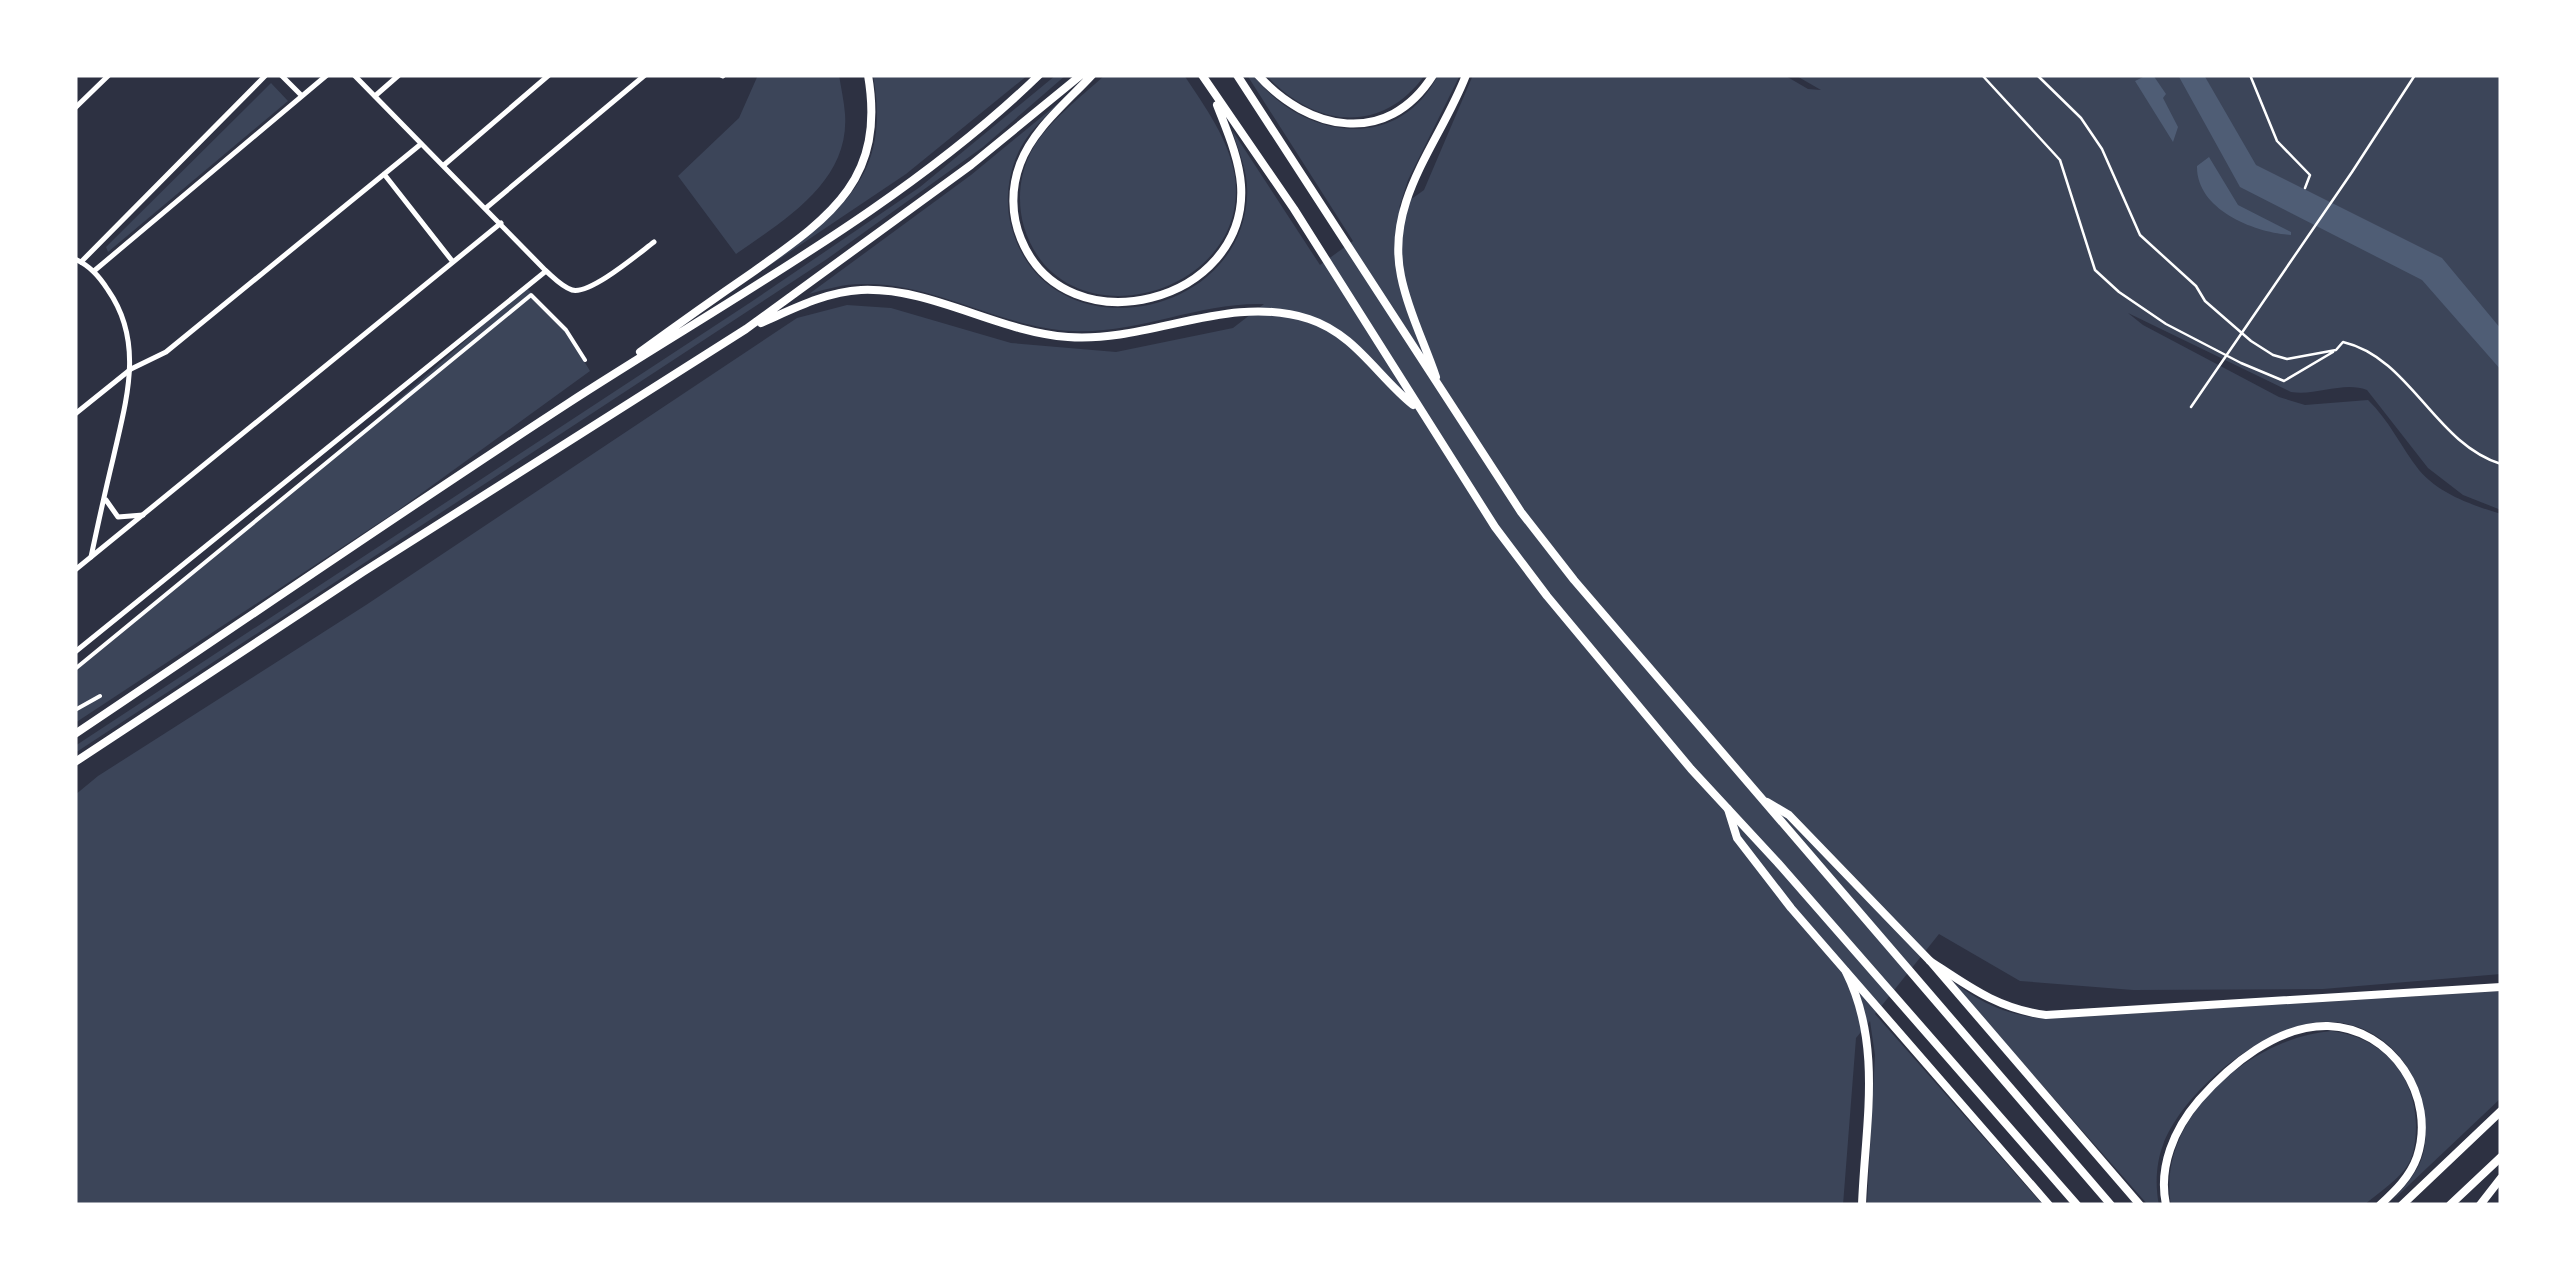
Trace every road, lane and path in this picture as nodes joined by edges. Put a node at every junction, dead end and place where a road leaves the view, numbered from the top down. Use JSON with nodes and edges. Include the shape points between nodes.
{"nodes":[{"id":1,"x":108,"y":75,"type":"edge"},
{"id":2,"x":266,"y":75,"type":"edge"},
{"id":3,"x":281,"y":75,"type":"edge"},
{"id":4,"x":327,"y":75,"type":"edge"},
{"id":5,"x":354,"y":75,"type":"edge"},
{"id":6,"x":399,"y":75,"type":"edge"},
{"id":7,"x":549,"y":75,"type":"edge"},
{"id":8,"x":644,"y":75,"type":"edge"},
{"id":9,"x":868,"y":75,"type":"edge"},
{"id":10,"x":1040,"y":75,"type":"edge"},
{"id":11,"x":1081,"y":75,"type":"edge"},
{"id":12,"x":1092,"y":75,"type":"edge"},
{"id":13,"x":1202,"y":75,"type":"edge"},
{"id":14,"x":1237,"y":75,"type":"edge"},
{"id":15,"x":1258,"y":75,"type":"edge"},
{"id":16,"x":1433,"y":75,"type":"edge"},
{"id":17,"x":1466,"y":75,"type":"edge"},
{"id":18,"x":1982,"y":75,"type":"edge"},
{"id":19,"x":2037,"y":75,"type":"edge"},
{"id":20,"x":2250,"y":75,"type":"edge"},
{"id":21,"x":2414,"y":75,"type":"edge"},
{"id":22,"x":1212,"y":91,"type":"junction"},
{"id":23,"x":302,"y":96,"type":"junction"},
{"id":24,"x":374,"y":96,"type":"junction"},
{"id":25,"x":75,"y":108,"type":"edge"},
{"id":26,"x":421,"y":144,"type":"junction"},
{"id":27,"x":444,"y":166,"type":"junction"},
{"id":28,"x":384,"y":174,"type":"junction"},
{"id":29,"x":2305,"y":188,"type":"dead end"},
{"id":30,"x":486,"y":208,"type":"junction"},
{"id":31,"x":500,"y":224,"type":"junction"},
{"id":32,"x":654,"y":242,"type":"dead end"},
{"id":33,"x":78,"y":260,"type":"edge"},
{"id":34,"x":453,"y":262,"type":"junction"},
{"id":35,"x":94,"y":271,"type":"junction"},
{"id":36,"x":546,"y":271,"type":"junction"},
{"id":37,"x":746,"y":330,"type":"junction"},
{"id":38,"x":2336,"y":350,"type":"junction"},
{"id":39,"x":586,"y":360,"type":"dead end"},
{"id":40,"x":131,"y":369,"type":"junction"},
{"id":41,"x":1439,"y":386,"type":"junction"},
{"id":42,"x":566,"y":405,"type":"junction"},
{"id":43,"x":2192,"y":407,"type":"dead end"},
{"id":44,"x":1416,"y":408,"type":"junction"},
{"id":45,"x":75,"y":414,"type":"edge"},
{"id":46,"x":2501,"y":464,"type":"edge"},
{"id":47,"x":104,"y":496,"type":"junction"},
{"id":48,"x":143,"y":515,"type":"junction"},
{"id":49,"x":92,"y":557,"type":"junction"},
{"id":50,"x":75,"y":570,"type":"edge"},
{"id":51,"x":75,"y":652,"type":"edge"},
{"id":52,"x":75,"y":670,"type":"edge"},
{"id":53,"x":100,"y":696,"type":"dead end"},
{"id":54,"x":75,"y":710,"type":"edge"},
{"id":55,"x":75,"y":734,"type":"edge"},
{"id":56,"x":75,"y":762,"type":"edge"},
{"id":57,"x":1758,"y":797,"type":"junction"},
{"id":58,"x":1728,"y":809,"type":"junction"},
{"id":59,"x":1930,"y":961,"type":"junction"},
{"id":60,"x":1846,"y":972,"type":"junction"},
{"id":61,"x":2501,"y":987,"type":"edge"},
{"id":62,"x":2501,"y":1112,"type":"edge"},
{"id":63,"x":2501,"y":1157,"type":"edge"},
{"id":64,"x":2501,"y":1178,"type":"edge"},
{"id":65,"x":1862,"y":1205,"type":"edge"},
{"id":66,"x":2049,"y":1205,"type":"edge"},
{"id":67,"x":2077,"y":1205,"type":"edge"},
{"id":68,"x":2111,"y":1205,"type":"edge"},
{"id":69,"x":2140,"y":1205,"type":"edge"},
{"id":70,"x":2166,"y":1205,"type":"edge"},
{"id":71,"x":2380,"y":1205,"type":"edge"},
{"id":72,"x":2402,"y":1205,"type":"edge"},
{"id":73,"x":2450,"y":1205,"type":"edge"},
{"id":74,"x":2480,"y":1205,"type":"edge"}],
"edges":[{"from":1,"to":25,"type":"street"},
{"from":2,"to":33,"type":"street"},
{"from":3,"to":23,"type":"street"},
{"from":4,"to":23,"type":"street"},
{"from":5,"to":24,"type":"street"},
{"from":6,"to":24,"type":"street"},
{"from":7,"to":27,"type":"street"},
{"from":8,"to":30,"type":"street"},
{"from":9,"to":42,"type":"main road","via":[[873,122],[866,156],[832,210]]},
{"from":10,"to":42,"type":"main road","via":[[875,205]]},
{"from":11,"to":37,"type":"main road"},
{"from":12,"to":22,"type":"main road","via":[[1025,152],[1014,210],[1025,248],[1049,278],[1080,297],[1111,303],[1149,300],[1182,286],[1207,269],[1229,240],[1241,186]]},
{"from":13,"to":22,"type":"main road"},
{"from":14,"to":41,"type":"main road"},
{"from":15,"to":16,"type":"main road","via":[[1304,114],[1349,124],[1395,112]]},
{"from":17,"to":41,"type":"main road","via":[[1413,181],[1400,235],[1403,285]]},
{"from":18,"to":38,"type":"path","via":[[2060,160],[2095,270],[2119,292],[2166,324],[2284,381]]},
{"from":19,"to":38,"type":"path","via":[[2102,149],[2140,235],[2205,300],[2273,355],[2287,359]]},
{"from":20,"to":29,"type":"path","via":[[2278,141],[2310,175]]},
{"from":21,"to":43,"type":"path"},
{"from":22,"to":44,"type":"main road","via":[[1294,209]]},
{"from":23,"to":35,"type":"street"},
{"from":24,"to":26,"type":"street"},
{"from":26,"to":27,"type":"street"},
{"from":26,"to":28,"type":"street"},
{"from":27,"to":30,"type":"street"},
{"from":28,"to":34,"type":"street"},
{"from":28,"to":40,"type":"street","via":[[166,352]]},
{"from":30,"to":31,"type":"street"},
{"from":31,"to":34,"type":"street"},
{"from":31,"to":36,"type":"street"},
{"from":32,"to":36,"type":"street","via":[[582,291]]},
{"from":33,"to":35,"type":"street"},
{"from":34,"to":48,"type":"street"},
{"from":35,"to":40,"type":"street","via":[[122,312]]},
{"from":36,"to":51,"type":"street"},
{"from":37,"to":44,"type":"main road","via":[[822,296],[861,290],[917,297],[1007,326],[1071,337],[1272,311],[1337,331]]},
{"from":37,"to":56,"type":"main road"},
{"from":38,"to":46,"type":"path","via":[[2343,342],[2380,360],[2466,447]]},
{"from":39,"to":52,"type":"street","via":[[531,295]]},
{"from":40,"to":45,"type":"street"},
{"from":40,"to":47,"type":"street"},
{"from":41,"to":57,"type":"main road","via":[[1521,512]]},
{"from":42,"to":55,"type":"main road"},
{"from":44,"to":58,"type":"main road","via":[[1548,596]]},
{"from":47,"to":48,"type":"street","via":[[118,516]]},
{"from":47,"to":49,"type":"street"},
{"from":48,"to":49,"type":"street"},
{"from":49,"to":50,"type":"street"},
{"from":53,"to":54,"type":"street"},
{"from":57,"to":59,"type":"main road","via":[[1789,815]]},
{"from":57,"to":68,"type":"main road"},
{"from":58,"to":60,"type":"main road","via":[[1737,838]]},
{"from":58,"to":67,"type":"main road"},
{"from":59,"to":61,"type":"main road","via":[[1989,1000],[2046,1015]]},
{"from":59,"to":69,"type":"main road"},
{"from":60,"to":65,"type":"main road","via":[[1864,1016],[1870,1058]]},
{"from":60,"to":66,"type":"main road"},
{"from":62,"to":72,"type":"main road"},
{"from":63,"to":73,"type":"main road"},
{"from":64,"to":74,"type":"main road"},
{"from":70,"to":71,"type":"main road","via":[[2168,1154],[2191,1108],[2247,1056],[2291,1033],[2325,1026],[2370,1038],[2397,1060],[2416,1090],[2422,1122],[2416,1160]]}]}
